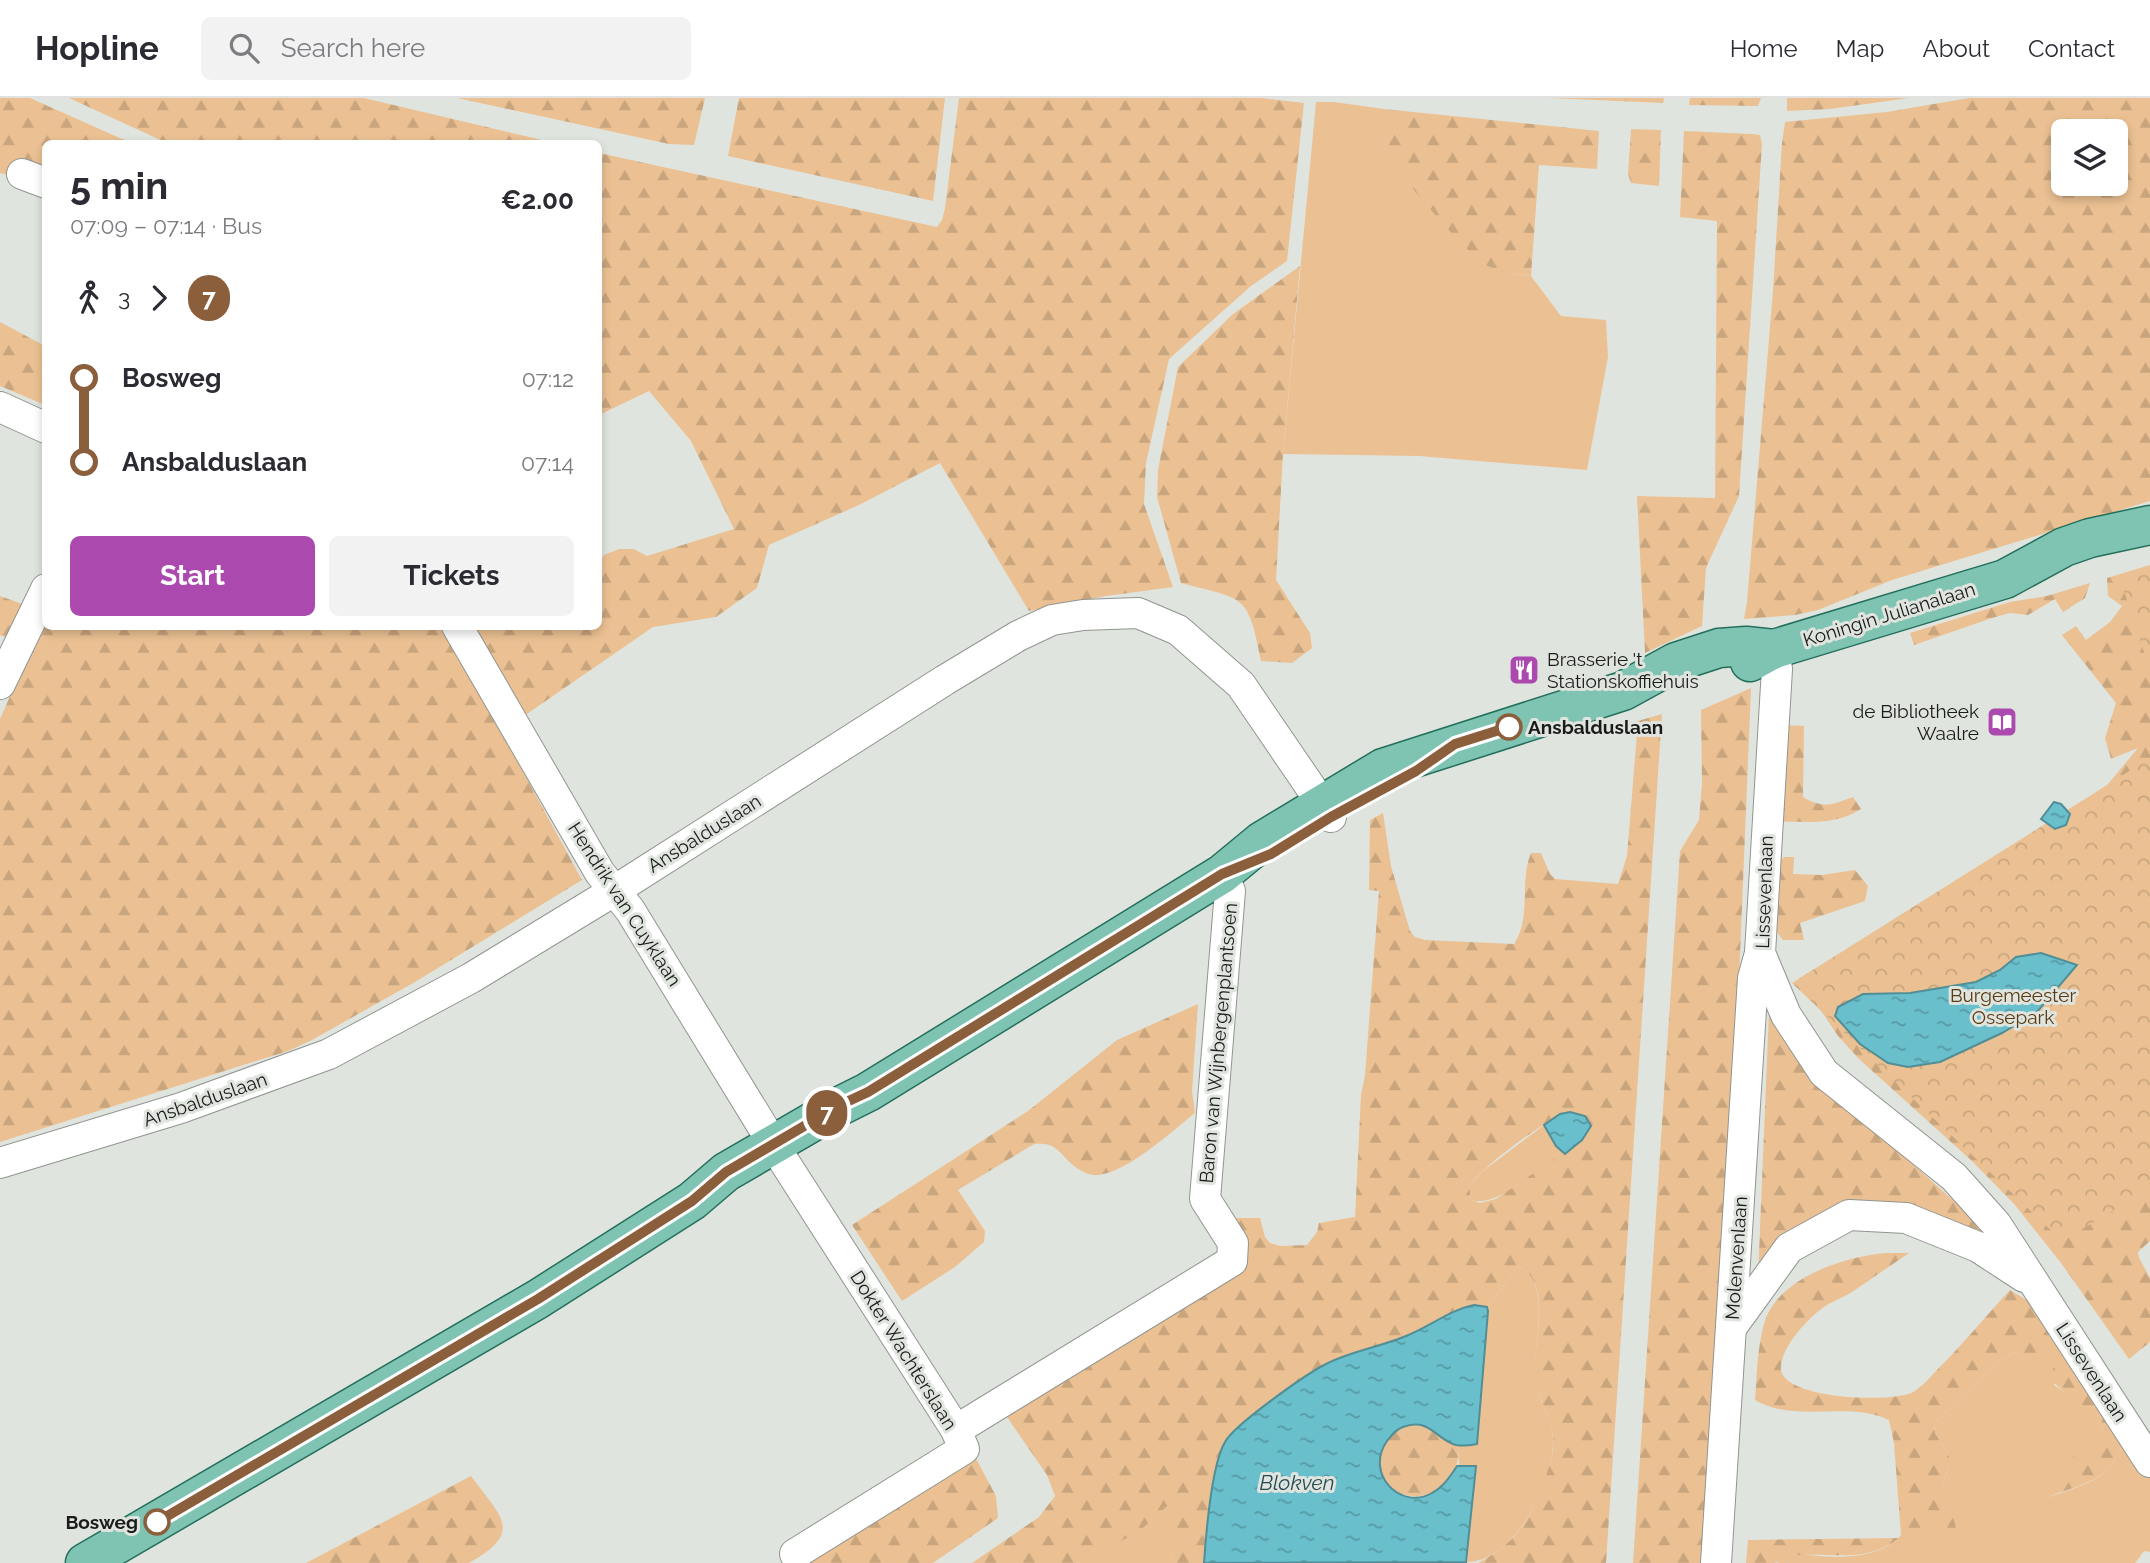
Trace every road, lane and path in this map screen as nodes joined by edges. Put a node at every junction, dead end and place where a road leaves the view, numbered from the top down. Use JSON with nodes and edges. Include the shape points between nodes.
{"nodes":[{"id":1,"x":0,"y":407,"type":"edge"},
{"id":2,"x":42,"y":426,"type":"edge"},
{"id":3,"x":2150,"y":526,"type":"edge"},
{"id":4,"x":2150,"y":541,"type":"edge"},
{"id":5,"x":2005,"y":579,"type":"junction"},
{"id":6,"x":42,"y":596,"type":"edge"},
{"id":7,"x":459,"y":630,"type":"edge"},
{"id":8,"x":1773,"y":649,"type":"junction"},
{"id":9,"x":3,"y":668,"type":"edge"},
{"id":10,"x":1327,"y":810,"type":"junction"},
{"id":11,"x":1222,"y":874,"type":"junction"},
{"id":12,"x":614,"y":891,"type":"junction"},
{"id":13,"x":1760,"y":953,"type":"junction"},
{"id":14,"x":777,"y":1149,"type":"junction"},
{"id":15,"x":0,"y":1163,"type":"edge"},
{"id":16,"x":2033,"y":1283,"type":"junction"},
{"id":17,"x":1731,"y":1328,"type":"junction"},
{"id":18,"x":956,"y":1430,"type":"junction"},
{"id":19,"x":2150,"y":1462,"type":"edge"},
{"id":20,"x":117,"y":1551,"type":"edge"},
{"id":21,"x":795,"y":1554,"type":"dead end"},
{"id":22,"x":85,"y":1563,"type":"edge"},
{"id":23,"x":1716,"y":1563,"type":"edge"}],
"edges":[{"from":1,"to":2,"type":"street"},
{"from":3,"to":5,"type":"main road","name":"Koningin Julianalaan","via":[[2064,547]]},
{"from":4,"to":5,"type":"main road","name":"Koningin Julianalaan","via":[[2096,563],[2043,576]]},
{"from":5,"to":8,"type":"main road","name":"Koningin Julianalaan"},
{"from":6,"to":9,"type":"street"},
{"from":7,"to":12,"type":"street","name":"Hendrik van Cuyklaan"},
{"from":8,"to":10,"type":"main road","via":[[1719,648],[1676,662],[1623,691],[1383,768]]},
{"from":8,"to":13,"type":"street","name":"Lissevenlaan","via":[[1777,669]]},
{"from":10,"to":11,"type":"main road","via":[[1262,841]]},
{"from":10,"to":12,"type":"street","name":"Ansbalduslaan","via":[[1241,685],[1178,630],[1138,613],[1083,615],[1052,620],[1018,636]]},
{"from":11,"to":14,"type":"main road","via":[[840,1105]]},
{"from":11,"to":18,"type":"street","name":"Baron van Wijnbergenplantsoen","via":[[1230,891],[1205,1199],[1233,1243],[1232,1261]]},
{"from":12,"to":14,"type":"street","name":"Hendrik van Cuyklaan","via":[[645,933]]},
{"from":12,"to":15,"type":"street","name":"Ansbalduslaan","via":[[471,978],[329,1054],[181,1108]]},
{"from":13,"to":16,"type":"street","name":"Lissevenlaan","via":[[1786,1015],[1824,1073],[1954,1177],[1996,1224]]},
{"from":13,"to":17,"type":"street","name":"Molenvenlaan","via":[[1753,978]]},
{"from":14,"to":18,"type":"street","name":"Dokter Wachterslaan"},
{"from":14,"to":20,"type":"main road","via":[[726,1172],[692,1201],[538,1299]]},
{"from":16,"to":17,"type":"street","name":"Lissevenlaan","via":[[1978,1247],[1906,1218],[1849,1215],[1790,1248]]},
{"from":16,"to":19,"type":"street","name":"Lissevenlaan"},
{"from":17,"to":23,"type":"street","name":"Molenvenlaan"},
{"from":18,"to":21,"type":"street","name":"Dokter Wachterslaan","via":[[964,1449]]},
{"from":20,"to":22,"type":"main road"}]}
